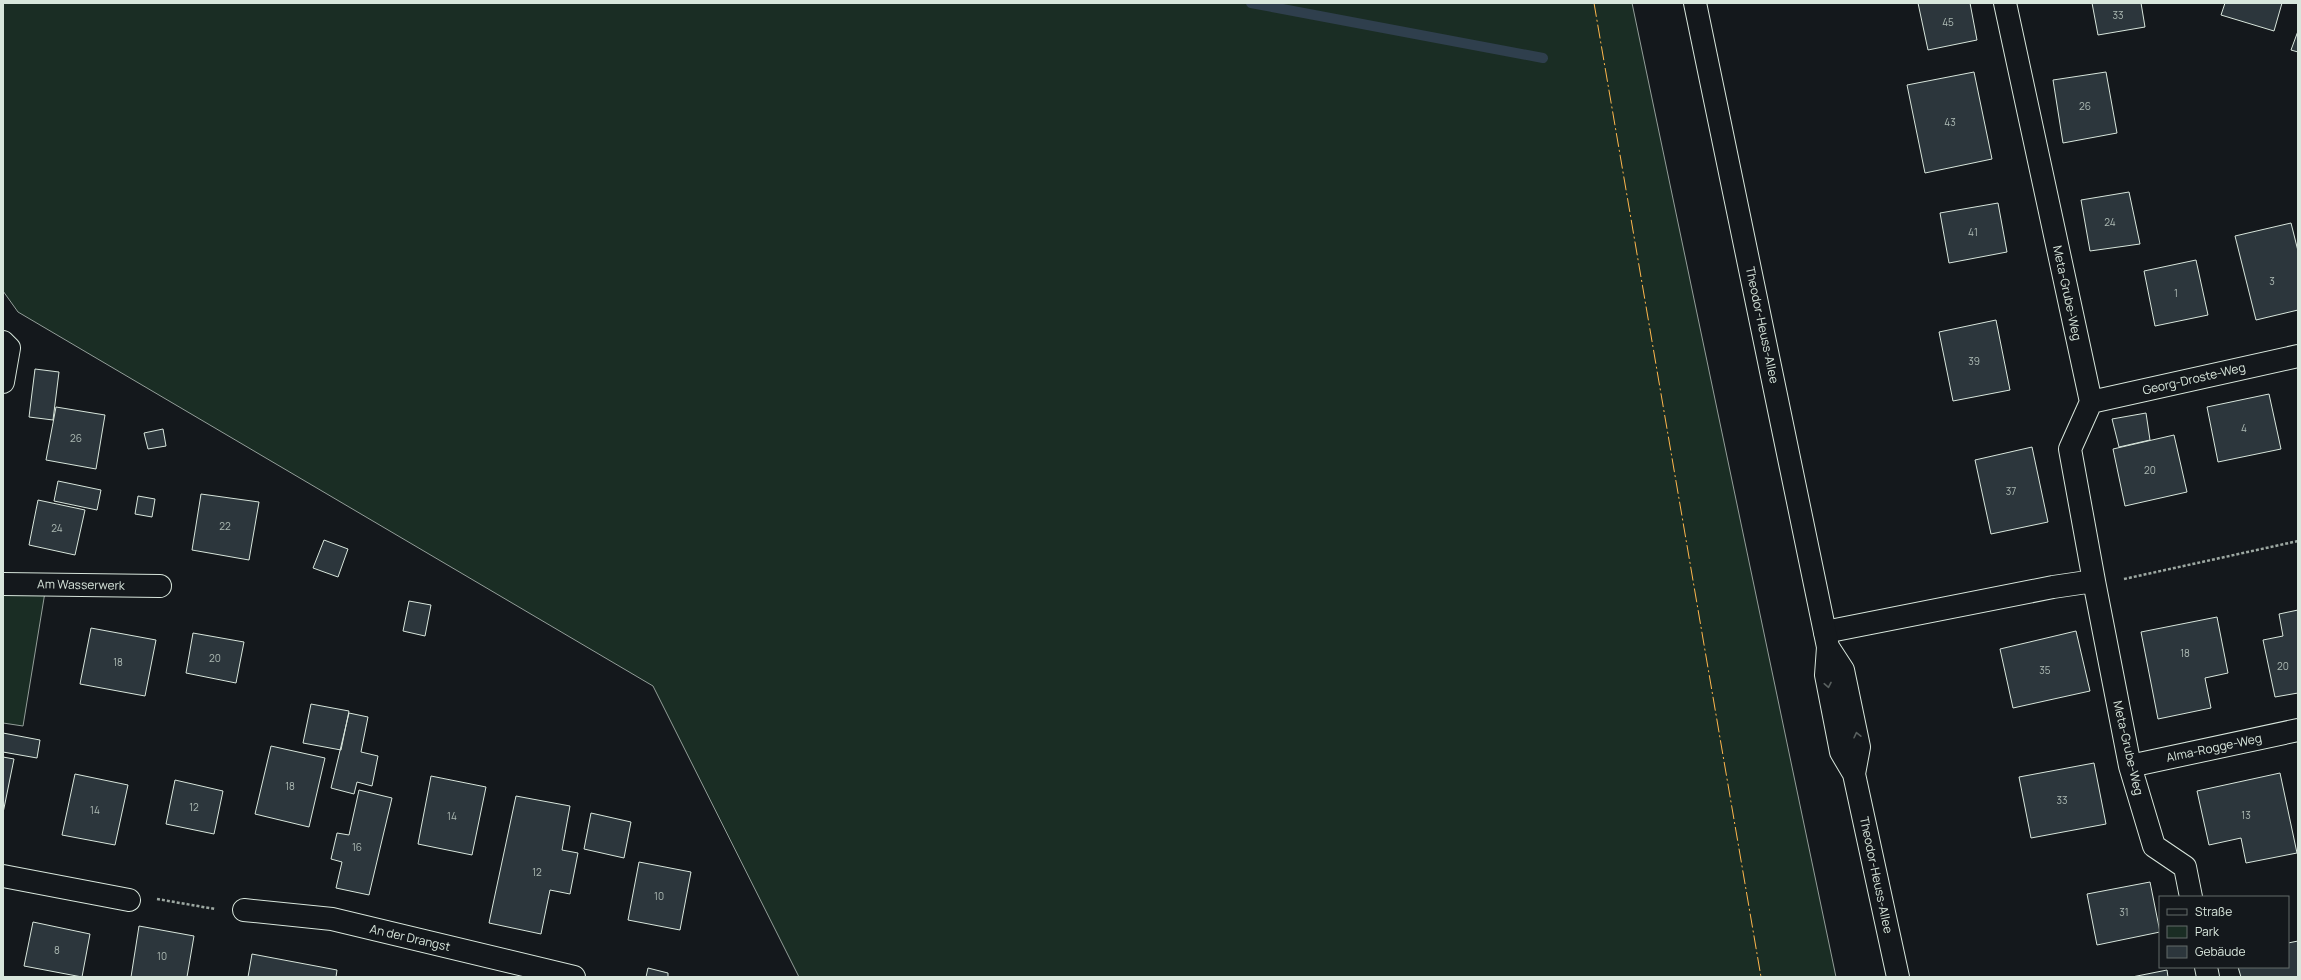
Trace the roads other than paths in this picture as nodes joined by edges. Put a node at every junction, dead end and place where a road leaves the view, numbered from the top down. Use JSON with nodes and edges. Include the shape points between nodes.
{"nodes":[{"id":1,"x":1695,"y":3,"type":"edge"},
{"id":2,"x":2006,"y":3,"type":"edge"},
{"id":3,"x":3,"y":342,"type":"edge"},
{"id":4,"x":2298,"y":356,"type":"edge"},
{"id":5,"x":3,"y":382,"type":"edge"},
{"id":6,"x":2090,"y":402,"type":"junction"},
{"id":7,"x":2094,"y":581,"type":"junction"},
{"id":8,"x":3,"y":584,"type":"edge"},
{"id":9,"x":160,"y":586,"type":"dead end"},
{"id":10,"x":1826,"y":639,"type":"junction"},
{"id":11,"x":2298,"y":730,"type":"edge"},
{"id":12,"x":2130,"y":766,"type":"junction"},
{"id":13,"x":3,"y":876,"type":"edge"},
{"id":14,"x":2191,"y":896,"type":"edge"},
{"id":15,"x":129,"y":900,"type":"road end"},
{"id":16,"x":244,"y":910,"type":"road end"},
{"id":17,"x":574,"y":977,"type":"edge"},
{"id":18,"x":1898,"y":977,"type":"edge"}],
"edges":[{"from":1,"to":10,"type":"street","name":"Theodor-Heuss-Allee"},
{"from":2,"to":6,"type":"street","name":"Meta-Grube-Weg"},
{"from":3,"to":5,"type":"street","via":[[9,348]]},
{"from":4,"to":6,"type":"street","name":"Georg-Droste-Weg"},
{"from":6,"to":7,"type":"street","name":"Meta-Grube-Weg","via":[[2070,449]]},
{"from":7,"to":10,"type":"street","via":[[2053,587]]},
{"from":7,"to":12,"type":"street","name":"Meta-Grube-Weg"},
{"from":8,"to":9,"type":"street","name":"Am Wasserwerk"},
{"from":10,"to":18,"type":"street","name":"Theodor-Heuss-Allee","via":[[1826,675],[1841,752],[1854,774]]},
{"from":11,"to":12,"type":"street","name":"Alma-Rogge-Weg"},
{"from":12,"to":14,"type":"street","name":"Meta-Grube-Weg","via":[[2154,846],[2185,867]]},
{"from":13,"to":15,"type":"street"},
{"from":16,"to":17,"type":"street","name":"An der Drangst","via":[[332,920]]}]}
